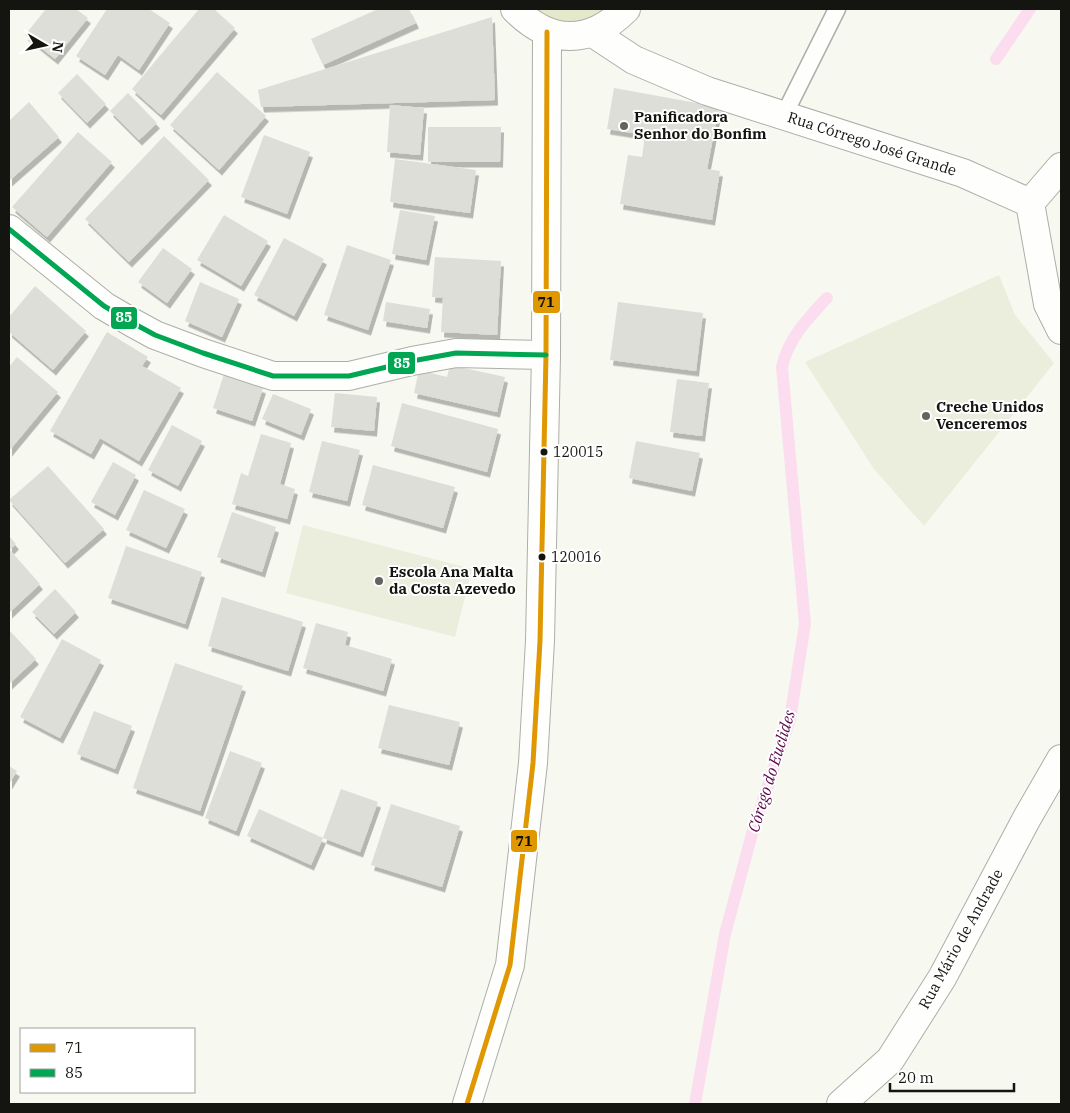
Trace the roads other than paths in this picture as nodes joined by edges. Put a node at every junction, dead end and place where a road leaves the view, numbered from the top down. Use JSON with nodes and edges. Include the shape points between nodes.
{"nodes":[{"id":1,"x":515,"y":9,"type":"edge"},
{"id":2,"x":626,"y":9,"type":"edge"},
{"id":3,"x":837,"y":9,"type":"edge"},
{"id":4,"x":547,"y":32,"type":"junction"},
{"id":5,"x":593,"y":33,"type":"junction"},
{"id":6,"x":784,"y":115,"type":"junction"},
{"id":7,"x":1061,"y":167,"type":"edge"},
{"id":8,"x":1030,"y":203,"type":"junction"},
{"id":9,"x":9,"y":229,"type":"edge"},
{"id":10,"x":1061,"y":330,"type":"edge"},
{"id":11,"x":546,"y":355,"type":"junction"},
{"id":12,"x":1061,"y":758,"type":"edge"},
{"id":13,"x":467,"y":1104,"type":"edge"},
{"id":14,"x":842,"y":1104,"type":"edge"}],
"edges":[{"from":1,"to":4,"type":"street","via":[[528,22]]},
{"from":2,"to":5,"type":"street","via":[[613,22]]},
{"from":3,"to":6,"type":"lane"},
{"from":4,"to":5,"type":"street","via":[[570,37]]},
{"from":4,"to":11,"type":"street"},
{"from":5,"to":6,"type":"street","name":"Rua Córrego José Grande","via":[[634,60],[671,77],[707,92]]},
{"from":6,"to":8,"type":"street","name":"Rua Córrego José Grande","via":[[963,173]]},
{"from":7,"to":8,"type":"street"},
{"from":8,"to":10,"type":"street","via":[[1048,304]]},
{"from":9,"to":11,"type":"street","via":[[104,306],[133,324],[171,341],[273,376],[349,376],[456,353]]},
{"from":11,"to":13,"type":"street","via":[[540,641],[528,816],[510,965]]},
{"from":12,"to":14,"type":"street","name":"Rua Mário de Andrade","via":[[942,978],[890,1060]]}]}
